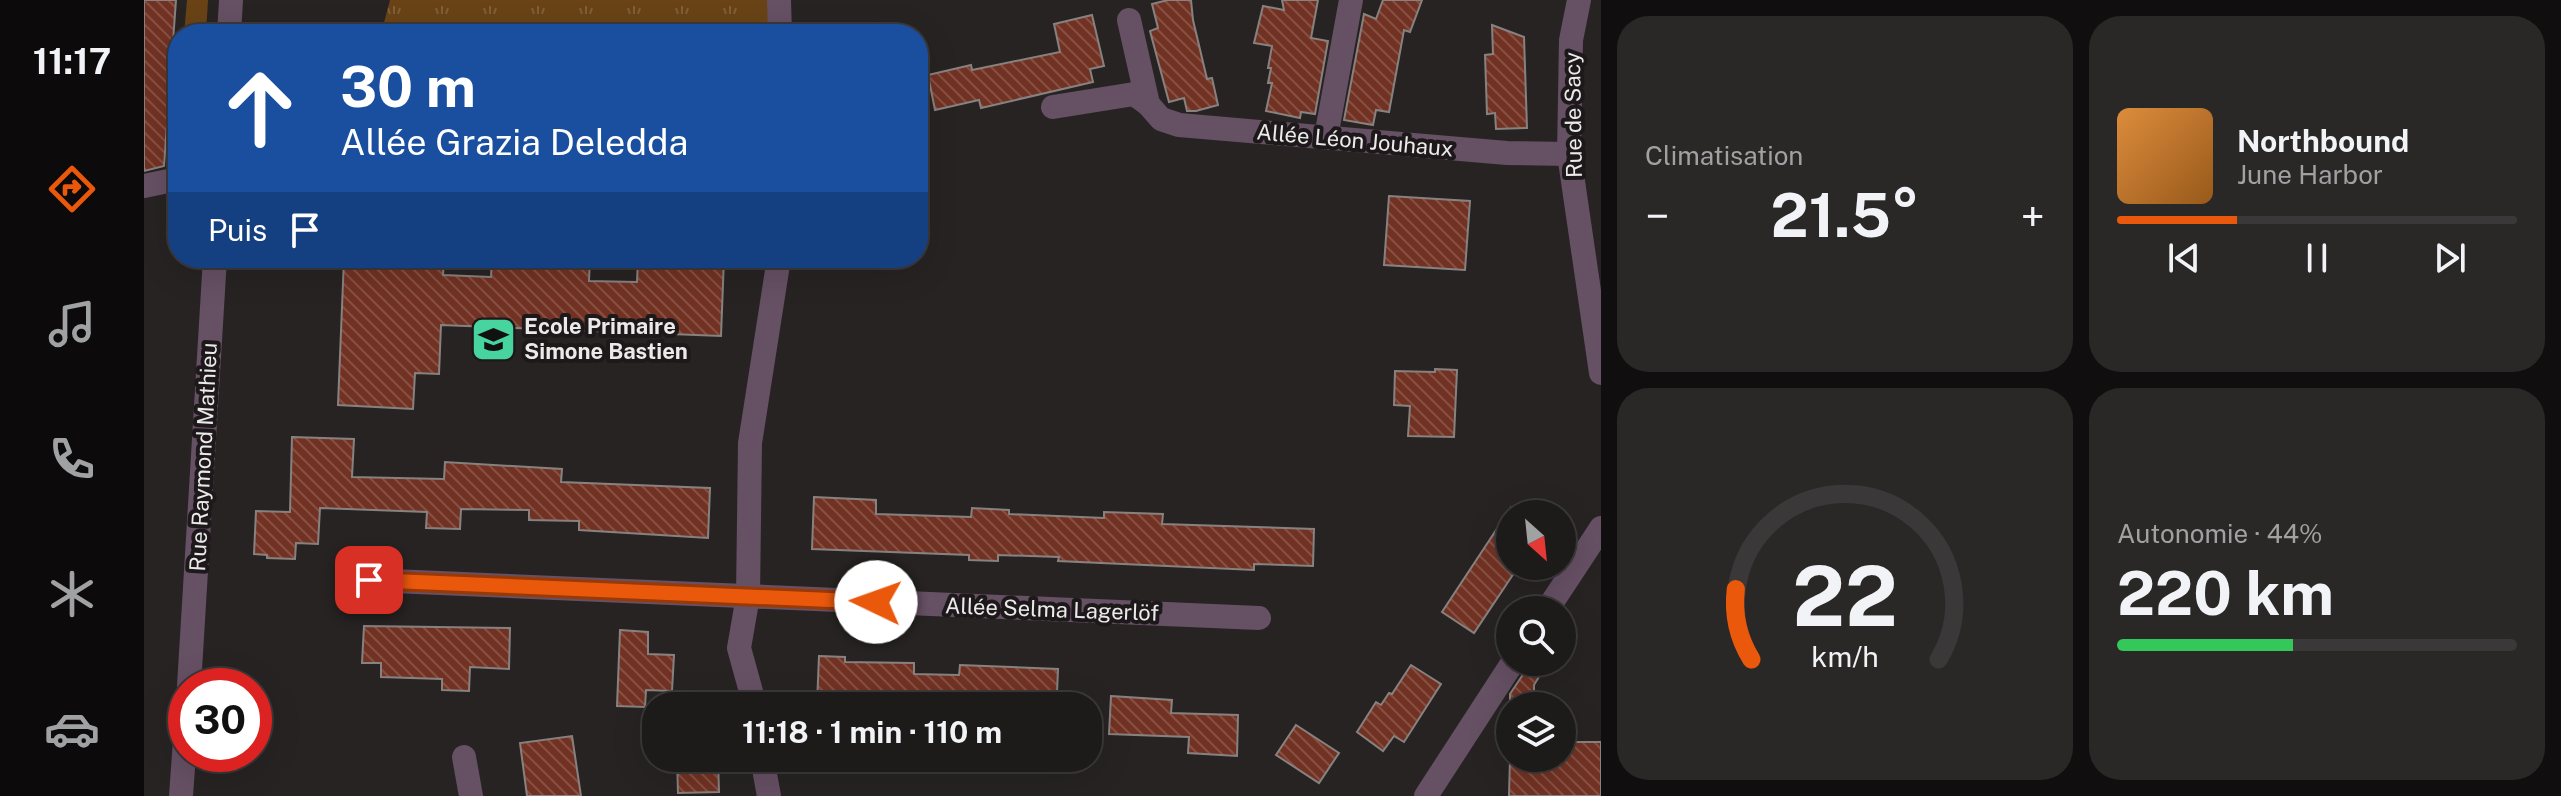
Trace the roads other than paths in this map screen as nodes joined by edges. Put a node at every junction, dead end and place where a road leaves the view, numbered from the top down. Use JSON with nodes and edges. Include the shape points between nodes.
{"nodes":[{"id":1,"x":231,"y":0,"type":"edge"},
{"id":2,"x":779,"y":0,"type":"edge"},
{"id":3,"x":1351,"y":0,"type":"edge"},
{"id":4,"x":1579,"y":0,"type":"edge"},
{"id":5,"x":1129,"y":20,"type":"dead end"},
{"id":6,"x":230,"y":24,"type":"edge"},
{"id":7,"x":780,"y":24,"type":"edge"},
{"id":8,"x":1148,"y":104,"type":"junction"},
{"id":9,"x":1053,"y":107,"type":"dead end"},
{"id":10,"x":1326,"y":137,"type":"junction"},
{"id":11,"x":1569,"y":154,"type":"junction"},
{"id":12,"x":168,"y":181,"type":"edge"},
{"id":13,"x":144,"y":186,"type":"edge"},
{"id":14,"x":214,"y":268,"type":"edge"},
{"id":15,"x":777,"y":268,"type":"edge"},
{"id":16,"x":1601,"y":373,"type":"edge"},
{"id":17,"x":1601,"y":528,"type":"edge"},
{"id":18,"x":369,"y":580,"type":"dead end"},
{"id":19,"x":748,"y":596,"type":"junction"},
{"id":20,"x":1556,"y":596,"type":"edge"},
{"id":21,"x":1259,"y":618,"type":"dead end"},
{"id":22,"x":190,"y":668,"type":"edge"},
{"id":23,"x":1504,"y":676,"type":"edge"},
{"id":24,"x":751,"y":692,"type":"edge"},
{"id":25,"x":464,"y":757,"type":"dead end"},
{"id":26,"x":183,"y":772,"type":"edge"},
{"id":27,"x":765,"y":772,"type":"edge"},
{"id":28,"x":181,"y":796,"type":"edge"},
{"id":29,"x":471,"y":796,"type":"edge"},
{"id":30,"x":769,"y":796,"type":"edge"},
{"id":31,"x":1426,"y":796,"type":"edge"}],
"edges":[{"from":1,"to":6,"type":"street"},
{"from":2,"to":7,"type":"street"},
{"from":3,"to":10,"type":"street"},
{"from":4,"to":11,"type":"street","name":"Rue de Sacy","via":[[1571,40]]},
{"from":5,"to":8,"type":"street"},
{"from":8,"to":9,"type":"street","name":"Allée Léon Jouhaux","via":[[1134,94]]},
{"from":8,"to":10,"type":"street","name":"Allée Léon Jouhaux","via":[[1161,119],[1179,125]]},
{"from":10,"to":11,"type":"street","name":"Allée Léon Jouhaux"},
{"from":11,"to":16,"type":"street","name":"Rue de Sacy"},
{"from":12,"to":13,"type":"street"},
{"from":14,"to":22,"type":"street","name":"Rue Raymond Mathieu"},
{"from":15,"to":19,"type":"street","via":[[750,443]]},
{"from":17,"to":20,"type":"street"},
{"from":18,"to":19,"type":"street","name":"Allée Selma Lagerlöf"},
{"from":19,"to":21,"type":"street","name":"Allée Selma Lagerlöf"},
{"from":19,"to":24,"type":"street","via":[[739,648]]},
{"from":23,"to":31,"type":"street"},
{"from":25,"to":29,"type":"street"},
{"from":26,"to":28,"type":"street"},
{"from":27,"to":30,"type":"street"}]}
